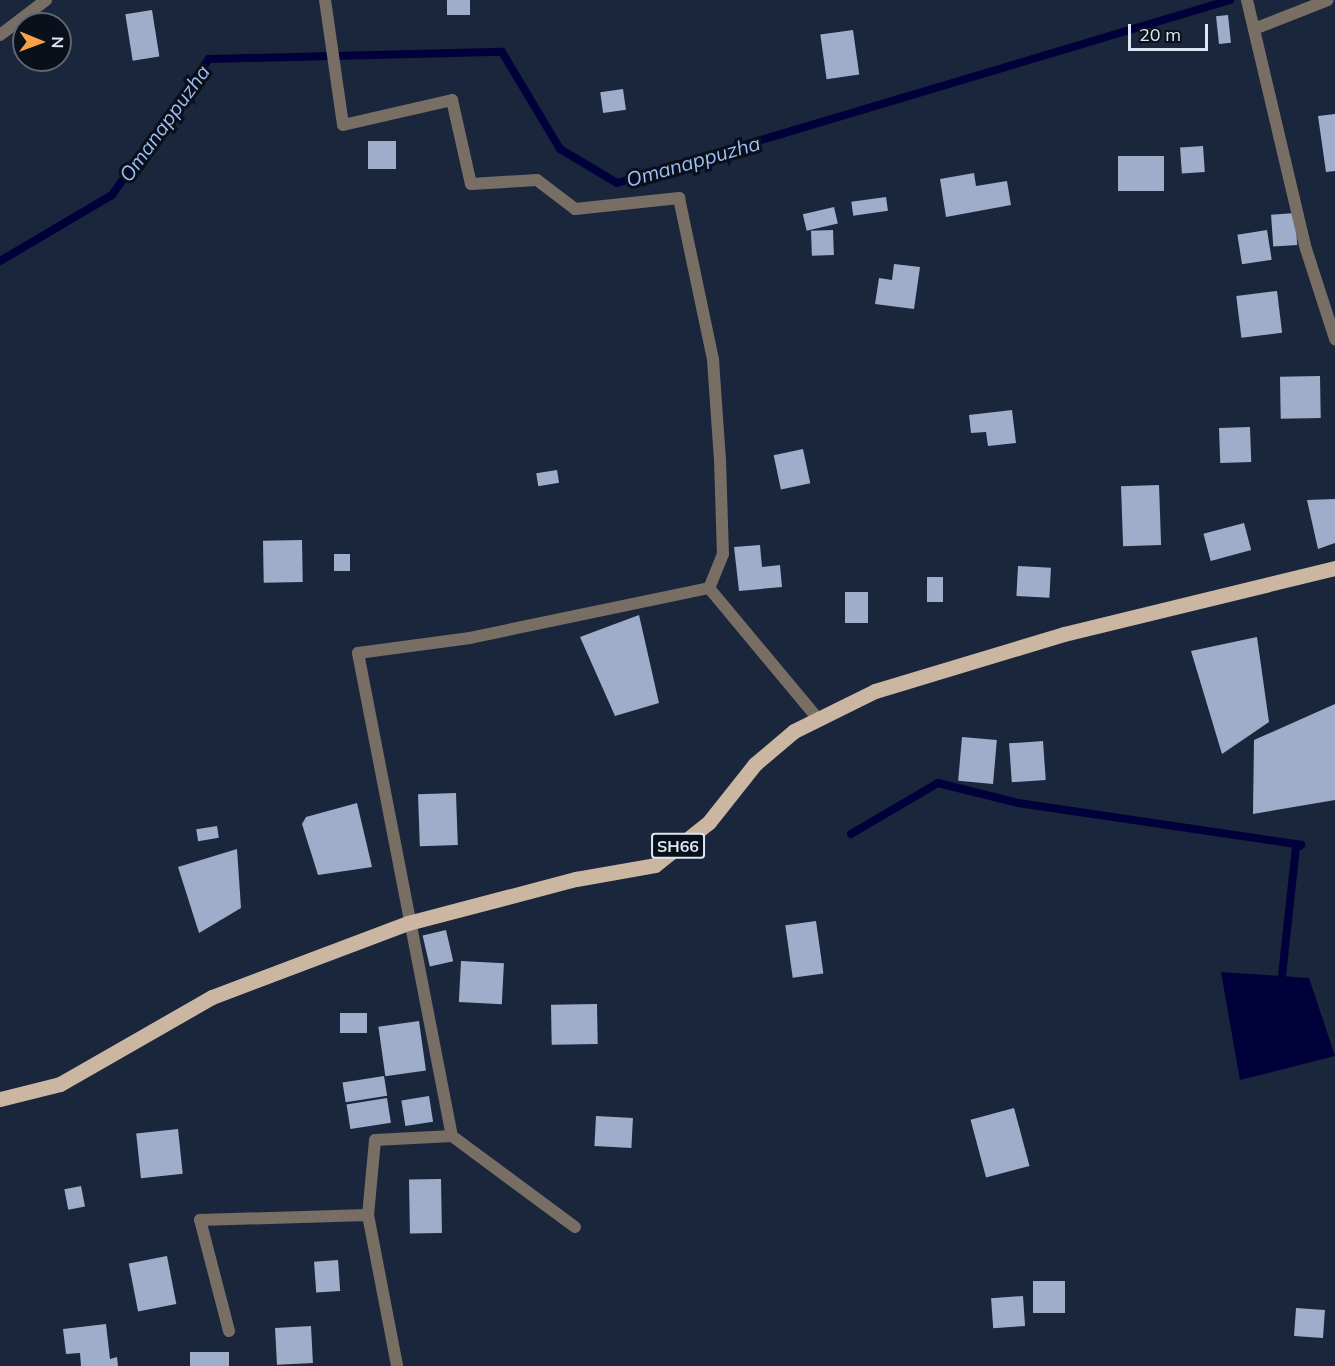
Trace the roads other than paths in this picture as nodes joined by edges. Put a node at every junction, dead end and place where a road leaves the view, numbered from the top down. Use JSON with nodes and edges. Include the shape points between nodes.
{"nodes":[{"id":1,"x":46,"y":0,"type":"edge"},
{"id":2,"x":325,"y":0,"type":"edge"},
{"id":3,"x":1328,"y":0,"type":"edge"},
{"id":4,"x":1248,"y":5,"type":"edge"},
{"id":5,"x":1254,"y":29,"type":"junction"},
{"id":6,"x":0,"y":35,"type":"edge"},
{"id":7,"x":1335,"y":339,"type":"edge"},
{"id":8,"x":1335,"y":568,"type":"edge"},
{"id":9,"x":709,"y":588,"type":"junction"},
{"id":10,"x":818,"y":719,"type":"junction"},
{"id":11,"x":408,"y":923,"type":"junction"},
{"id":12,"x":0,"y":1099,"type":"edge"},
{"id":13,"x":452,"y":1136,"type":"junction"},
{"id":14,"x":368,"y":1215,"type":"junction"},
{"id":15,"x":575,"y":1227,"type":"dead end"},
{"id":16,"x":229,"y":1331,"type":"dead end"},
{"id":17,"x":397,"y":1366,"type":"edge"}],
"edges":[{"from":1,"to":6,"type":"street"},
{"from":2,"to":9,"type":"street","via":[[343,124],[452,100],[471,184],[537,180],[575,209],[679,198],[713,360],[723,554]]},
{"from":3,"to":5,"type":"street"},
{"from":4,"to":5,"type":"street"},
{"from":5,"to":7,"type":"street","via":[[1306,249]]},
{"from":8,"to":10,"type":"main road","number":"SH66","via":[[1064,634],[875,692]]},
{"from":9,"to":10,"type":"street"},
{"from":9,"to":11,"type":"street","via":[[470,638],[358,653]]},
{"from":10,"to":11,"type":"main road","number":"SH66","via":[[794,731],[755,764],[709,822],[655,865],[576,879]]},
{"from":11,"to":12,"type":"main road","number":"SH66","via":[[212,997],[60,1084]]},
{"from":11,"to":13,"type":"street"},
{"from":13,"to":14,"type":"street","via":[[375,1140]]},
{"from":13,"to":15,"type":"street"},
{"from":14,"to":16,"type":"street","via":[[201,1220]]},
{"from":14,"to":17,"type":"street"}]}
